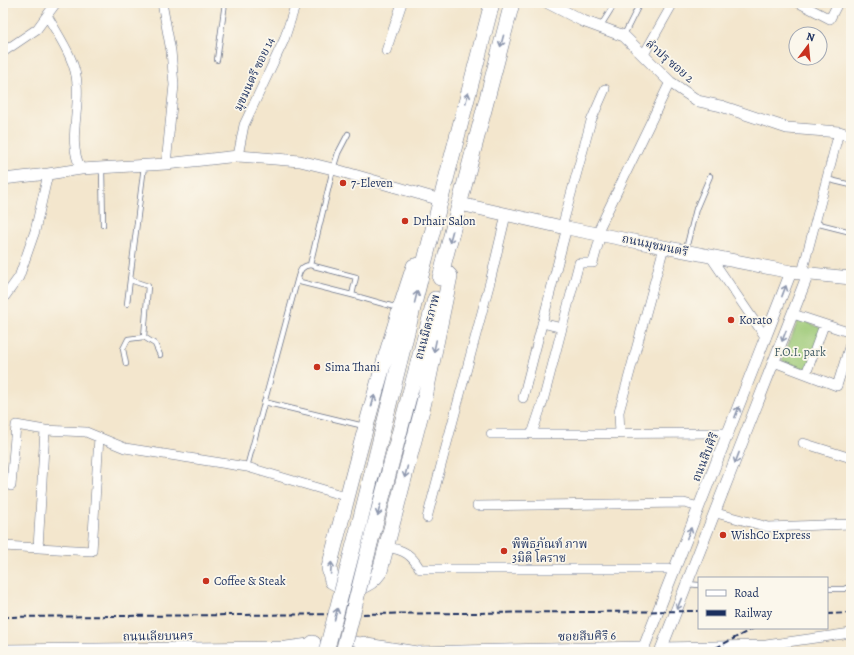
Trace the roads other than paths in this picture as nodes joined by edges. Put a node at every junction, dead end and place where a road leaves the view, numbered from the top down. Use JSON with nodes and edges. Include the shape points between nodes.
{"nodes":[{"id":1,"x":56,"y":3,"type":"edge"},
{"id":2,"x":162,"y":3,"type":"edge"},
{"id":3,"x":225,"y":3,"type":"edge"},
{"id":4,"x":296,"y":3,"type":"edge"},
{"id":5,"x":402,"y":3,"type":"edge"},
{"id":6,"x":492,"y":3,"type":"edge"},
{"id":7,"x":512,"y":3,"type":"edge"},
{"id":8,"x":548,"y":3,"type":"edge"},
{"id":9,"x":615,"y":3,"type":"edge"},
{"id":10,"x":640,"y":3,"type":"edge"},
{"id":11,"x":673,"y":3,"type":"edge"},
{"id":12,"x":798,"y":3,"type":"edge"},
{"id":13,"x":838,"y":3,"type":"edge"},
{"id":14,"x":48,"y":17,"type":"junction"},
{"id":15,"x":600,"y":27,"type":"junction"},
{"id":16,"x":624,"y":36,"type":"junction"},
{"id":17,"x":386,"y":51,"type":"dead end"},
{"id":18,"x":3,"y":52,"type":"edge"},
{"id":19,"x":642,"y":56,"type":"junction"},
{"id":20,"x":217,"y":60,"type":"dead end"},
{"id":21,"x":670,"y":82,"type":"junction"},
{"id":22,"x":606,"y":89,"type":"dead end"},
{"id":23,"x":839,"y":132,"type":"junction"},
{"id":24,"x":348,"y":134,"type":"dead end"},
{"id":25,"x":851,"y":136,"type":"edge"},
{"id":26,"x":238,"y":156,"type":"junction"},
{"id":27,"x":144,"y":164,"type":"junction"},
{"id":28,"x":166,"y":164,"type":"junction"},
{"id":29,"x":102,"y":167,"type":"junction"},
{"id":30,"x":333,"y":168,"type":"junction"},
{"id":31,"x":81,"y":169,"type":"junction"},
{"id":32,"x":48,"y":174,"type":"junction"},
{"id":33,"x":710,"y":176,"type":"dead end"},
{"id":34,"x":3,"y":179,"type":"edge"},
{"id":35,"x":826,"y":179,"type":"junction"},
{"id":36,"x":851,"y":185,"type":"edge"},
{"id":37,"x":441,"y":200,"type":"junction"},
{"id":38,"x":460,"y":204,"type":"junction"},
{"id":39,"x":506,"y":215,"type":"junction"},
{"id":40,"x":815,"y":223,"type":"junction"},
{"id":41,"x":103,"y":225,"type":"dead end"},
{"id":42,"x":564,"y":227,"type":"junction"},
{"id":43,"x":851,"y":232,"type":"edge"},
{"id":44,"x":599,"y":233,"type":"junction"},
{"id":45,"x":664,"y":247,"type":"junction"},
{"id":46,"x":686,"y":251,"type":"junction"},
{"id":47,"x":710,"y":256,"type":"junction"},
{"id":48,"x":424,"y":264,"type":"junction"},
{"id":49,"x":310,"y":265,"type":"junction"},
{"id":50,"x":443,"y":269,"type":"junction"},
{"id":51,"x":801,"y":273,"type":"junction"},
{"id":52,"x":298,"y":277,"type":"junction"},
{"id":53,"x":851,"y":278,"type":"edge"},
{"id":54,"x":130,"y":280,"type":"junction"},
{"id":55,"x":352,"y":295,"type":"junction"},
{"id":56,"x":3,"y":299,"type":"edge"},
{"id":57,"x":127,"y":304,"type":"dead end"},
{"id":58,"x":400,"y":308,"type":"junction"},
{"id":59,"x":793,"y":314,"type":"junction"},
{"id":60,"x":542,"y":323,"type":"junction"},
{"id":61,"x":824,"y":324,"type":"junction"},
{"id":62,"x":562,"y":328,"type":"junction"},
{"id":63,"x":851,"y":333,"type":"edge"},
{"id":64,"x":144,"y":337,"type":"junction"},
{"id":65,"x":766,"y":338,"type":"junction"},
{"id":66,"x":851,"y":340,"type":"edge"},
{"id":67,"x":160,"y":355,"type":"dead end"},
{"id":68,"x":774,"y":362,"type":"junction"},
{"id":69,"x":126,"y":364,"type":"dead end"},
{"id":70,"x":806,"y":374,"type":"junction"},
{"id":71,"x":523,"y":398,"type":"dead end"},
{"id":72,"x":264,"y":402,"type":"junction"},
{"id":73,"x":366,"y":426,"type":"junction"},
{"id":74,"x":45,"y":430,"type":"junction"},
{"id":75,"x":729,"y":433,"type":"junction"},
{"id":76,"x":491,"y":434,"type":"dead end"},
{"id":77,"x":532,"y":434,"type":"junction"},
{"id":78,"x":620,"y":434,"type":"junction"},
{"id":79,"x":99,"y":437,"type":"junction"},
{"id":80,"x":803,"y":443,"type":"dead end"},
{"id":81,"x":851,"y":458,"type":"edge"},
{"id":82,"x":247,"y":467,"type":"junction"},
{"id":83,"x":12,"y":486,"type":"dead end"},
{"id":84,"x":348,"y":497,"type":"junction"},
{"id":85,"x":478,"y":506,"type":"dead end"},
{"id":86,"x":699,"y":507,"type":"junction"},
{"id":87,"x":716,"y":513,"type":"junction"},
{"id":88,"x":428,"y":518,"type":"dead end"},
{"id":89,"x":851,"y":524,"type":"edge"},
{"id":90,"x":3,"y":546,"type":"edge"},
{"id":91,"x":387,"y":547,"type":"junction"},
{"id":92,"x":38,"y":548,"type":"junction"},
{"id":93,"x":674,"y":569,"type":"junction"},
{"id":94,"x":687,"y":584,"type":"junction"},
{"id":95,"x":698,"y":585,"type":"edge"},
{"id":96,"x":851,"y":586,"type":"edge"},
{"id":97,"x":828,"y":589,"type":"edge"},
{"id":98,"x":851,"y":633,"type":"edge"},
{"id":99,"x":311,"y":647,"type":"edge"},
{"id":100,"x":363,"y":648,"type":"edge"},
{"id":101,"x":3,"y":649,"type":"edge"},
{"id":102,"x":643,"y":649,"type":"edge"},
{"id":103,"x":49,"y":650,"type":"edge"},
{"id":104,"x":103,"y":650,"type":"edge"},
{"id":105,"x":132,"y":650,"type":"edge"},
{"id":106,"x":661,"y":650,"type":"edge"},
{"id":107,"x":326,"y":652,"type":"edge"},
{"id":108,"x":343,"y":652,"type":"edge"}],
"edges":[{"from":1,"to":14,"type":"street"},
{"from":2,"to":28,"type":"street","via":[[174,85]]},
{"from":3,"to":20,"type":"lane"},
{"from":4,"to":26,"type":"street","name":"มุขมนตรี ซอย 14","via":[[284,40],[244,125]]},
{"from":5,"to":17,"type":"street"},
{"from":37,"to":6,"type":"highway","name":"ถนนมิตรภาพ","one_way":true},
{"from":7,"to":38,"type":"highway","name":"ถนนมิตรภาพ","one_way":true},
{"from":8,"to":15,"type":"street","name":"ลำปรุ ซอย 2"},
{"from":9,"to":15,"type":"lane"},
{"from":10,"to":16,"type":"lane"},
{"from":11,"to":19,"type":"street"},
{"from":12,"to":13,"type":"street","via":[[830,19]]},
{"from":14,"to":18,"type":"street","via":[[37,29]]},
{"from":14,"to":31,"type":"street","via":[[64,46],[77,82],[78,102],[73,141]]},
{"from":15,"to":16,"type":"street","name":"ลำปรุ ซอย 2"},
{"from":16,"to":19,"type":"street","name":"ลำปรุ ซอย 2"},
{"from":19,"to":21,"type":"street","name":"ลำปรุ ซอย 2"},
{"from":21,"to":23,"type":"street","name":"ลำปรุ ซอย 2","via":[[698,101],[787,128]]},
{"from":21,"to":44,"type":"street"},
{"from":22,"to":42,"type":"street","via":[[589,128]]},
{"from":23,"to":25,"type":"street","name":"ลำปรุ ซอย 2"},
{"from":23,"to":35,"type":"street"},
{"from":24,"to":30,"type":"lane"},
{"from":26,"to":28,"type":"street"},
{"from":26,"to":30,"type":"street","via":[[300,161]]},
{"from":27,"to":28,"type":"street"},
{"from":27,"to":29,"type":"street"},
{"from":27,"to":54,"type":"lane"},
{"from":29,"to":31,"type":"street"},
{"from":29,"to":41,"type":"lane"},
{"from":30,"to":37,"type":"street"},
{"from":30,"to":49,"type":"lane"},
{"from":31,"to":32,"type":"street"},
{"from":32,"to":34,"type":"street"},
{"from":32,"to":56,"type":"street","via":[[35,231],[18,277]]},
{"from":33,"to":46,"type":"lane","via":[[696,209]]},
{"from":35,"to":36,"type":"lane"},
{"from":35,"to":40,"type":"street"},
{"from":37,"to":48,"type":"highway","name":"ถนนมิตรภาพ"},
{"from":38,"to":39,"type":"main road","name":"ถนนมุขมนตรี"},
{"from":38,"to":50,"type":"highway","name":"ถนนมิตรภาพ","one_way":true},
{"from":39,"to":42,"type":"main road","name":"ถนนมุขมนตรี"},
{"from":39,"to":88,"type":"street"},
{"from":40,"to":43,"type":"lane"},
{"from":40,"to":51,"type":"street"},
{"from":42,"to":44,"type":"main road","name":"ถนนมุขมนตรี"},
{"from":42,"to":60,"type":"street"},
{"from":44,"to":45,"type":"main road","name":"ถนนมุขมนตรี"},
{"from":44,"to":62,"type":"street","via":[[593,263],[579,264]]},
{"from":45,"to":46,"type":"main road","name":"ถนนมุขมนตรี"},
{"from":45,"to":78,"type":"street","via":[[619,412]]},
{"from":46,"to":47,"type":"main road","name":"ถนนมุขมนตรี"},
{"from":47,"to":51,"type":"main road","name":"ถนนมุขมนตรี"},
{"from":47,"to":65,"type":"street"},
{"from":48,"to":58,"type":"highway","via":[[414,266]]},
{"from":107,"to":48,"type":"highway","name":"ถนนมิตรภาพ","one_way":true,"bridge":true},
{"from":49,"to":52,"type":"lane","via":[[304,266]]},
{"from":49,"to":55,"type":"lane","via":[[356,277]]},
{"from":50,"to":91,"type":"highway","one_way":true,"via":[[450,276],[424,402]]},
{"from":50,"to":108,"type":"highway","name":"ถนนมิตรภาพ","one_way":true,"bridge":true},
{"from":51,"to":53,"type":"main road","name":"ถนนมุขมนตรี"},
{"from":51,"to":59,"type":"street"},
{"from":65,"to":51,"type":"street","name":"ถนนสืบศิริ","one_way":true},
{"from":52,"to":55,"type":"lane","via":[[300,282]]},
{"from":52,"to":72,"type":"lane"},
{"from":54,"to":57,"type":"lane"},
{"from":54,"to":64,"type":"lane","via":[[148,286]]},
{"from":55,"to":58,"type":"lane"},
{"from":73,"to":58,"type":"highway","one_way":true},
{"from":59,"to":61,"type":"street"},
{"from":59,"to":68,"type":"street","one_way":true},
{"from":60,"to":62,"type":"street"},
{"from":60,"to":71,"type":"street"},
{"from":61,"to":63,"type":"street"},
{"from":61,"to":70,"type":"street"},
{"from":62,"to":77,"type":"street"},
{"from":64,"to":67,"type":"lane","via":[[155,344]]},
{"from":64,"to":69,"type":"lane","via":[[128,339],[123,349]]},
{"from":75,"to":65,"type":"street","name":"ถนนสืบศิริ","one_way":true},
{"from":66,"to":70,"type":"street","via":[[837,386]]},
{"from":68,"to":70,"type":"street"},
{"from":68,"to":87,"type":"street","one_way":true},
{"from":72,"to":73,"type":"lane"},
{"from":72,"to":82,"type":"lane"},
{"from":73,"to":84,"type":"highway"},
{"from":74,"to":79,"type":"street","via":[[86,432]]},
{"from":74,"to":83,"type":"street","via":[[16,425]]},
{"from":74,"to":92,"type":"street"},
{"from":75,"to":78,"type":"street"},
{"from":75,"to":86,"type":"street","name":"ถนนสืบศิริ"},
{"from":76,"to":77,"type":"street"},
{"from":77,"to":78,"type":"street"},
{"from":79,"to":82,"type":"street","via":[[125,448]]},
{"from":79,"to":92,"type":"street","via":[[92,551]]},
{"from":80,"to":81,"type":"street"},
{"from":82,"to":84,"type":"street"},
{"from":91,"to":84,"type":"highway","one_way":true,"via":[[380,571],[374,581],[366,586],[354,587],[332,582],[329,568]]},
{"from":85,"to":86,"type":"street","via":[[684,503]]},
{"from":86,"to":87,"type":"street"},
{"from":93,"to":86,"type":"street","name":"ถนนสืบศิริ","one_way":true},
{"from":87,"to":89,"type":"street","via":[[768,527]]},
{"from":87,"to":94,"type":"street"},
{"from":90,"to":92,"type":"street"},
{"from":91,"to":93,"type":"street","via":[[399,549],[413,558],[420,569]]},
{"from":93,"to":102,"type":"street","name":"ถนนสืบศิริ"},
{"from":94,"to":95,"type":"lane"},
{"from":94,"to":106,"type":"street","one_way":true},
{"from":96,"to":97,"type":"lane","via":[[844,589]]},
{"from":98,"to":106,"type":"street","via":[[766,645]]},
{"from":99,"to":100,"type":"street","name":"ถนนเลียบนคร","via":[[334,637]]},
{"from":99,"to":105,"type":"street","name":"ถนนเลียบนคร"},
{"from":100,"to":102,"type":"street","name":"ซอยสืบศิริ 6","via":[[417,651]]},
{"from":101,"to":103,"type":"street","name":"ถนนเลียบนคร"},
{"from":102,"to":106,"type":"street"},
{"from":103,"to":104,"type":"street","name":"ถนนเลียบนคร"},
{"from":104,"to":105,"type":"street","name":"ถนนเลียบนคร"}]}
